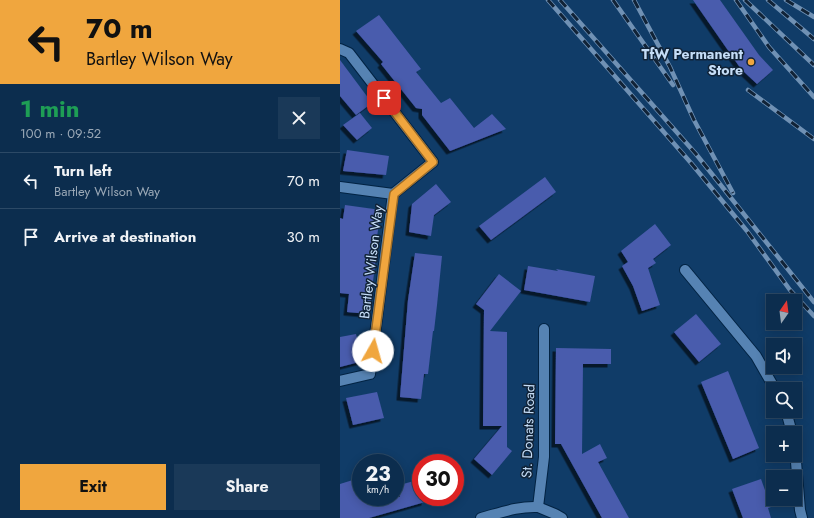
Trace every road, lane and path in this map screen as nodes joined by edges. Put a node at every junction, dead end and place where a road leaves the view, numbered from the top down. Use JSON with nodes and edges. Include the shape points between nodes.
{"nodes":[{"id":1,"x":340,"y":49,"type":"edge"},
{"id":2,"x":340,"y":188,"type":"edge"},
{"id":3,"x":394,"y":194,"type":"junction"},
{"id":4,"x":685,"y":270,"type":"dead end"},
{"id":5,"x":544,"y":329,"type":"dead end"},
{"id":6,"x":340,"y":381,"type":"edge"},
{"id":7,"x":771,"y":382,"type":"edge"},
{"id":8,"x":796,"y":462,"type":"edge"},
{"id":9,"x":538,"y":507,"type":"junction"},
{"id":10,"x":481,"y":518,"type":"edge"},
{"id":11,"x":562,"y":518,"type":"edge"},
{"id":12,"x":802,"y":518,"type":"edge"}],
"edges":[{"from":1,"to":3,"type":"street","name":"Bartley Wilson Way","via":[[350,53],[433,162]]},
{"from":2,"to":3,"type":"street","name":"Bartley Wilson Way"},
{"from":3,"to":6,"type":"street","name":"Bartley Wilson Way","via":[[370,374]]},
{"from":4,"to":7,"type":"street","via":[[756,356]]},
{"from":5,"to":9,"type":"street","name":"St. Donats Road","via":[[544,457]]},
{"from":8,"to":12,"type":"street"},
{"from":9,"to":10,"type":"street","via":[[526,506]]},
{"from":9,"to":11,"type":"street"}]}
